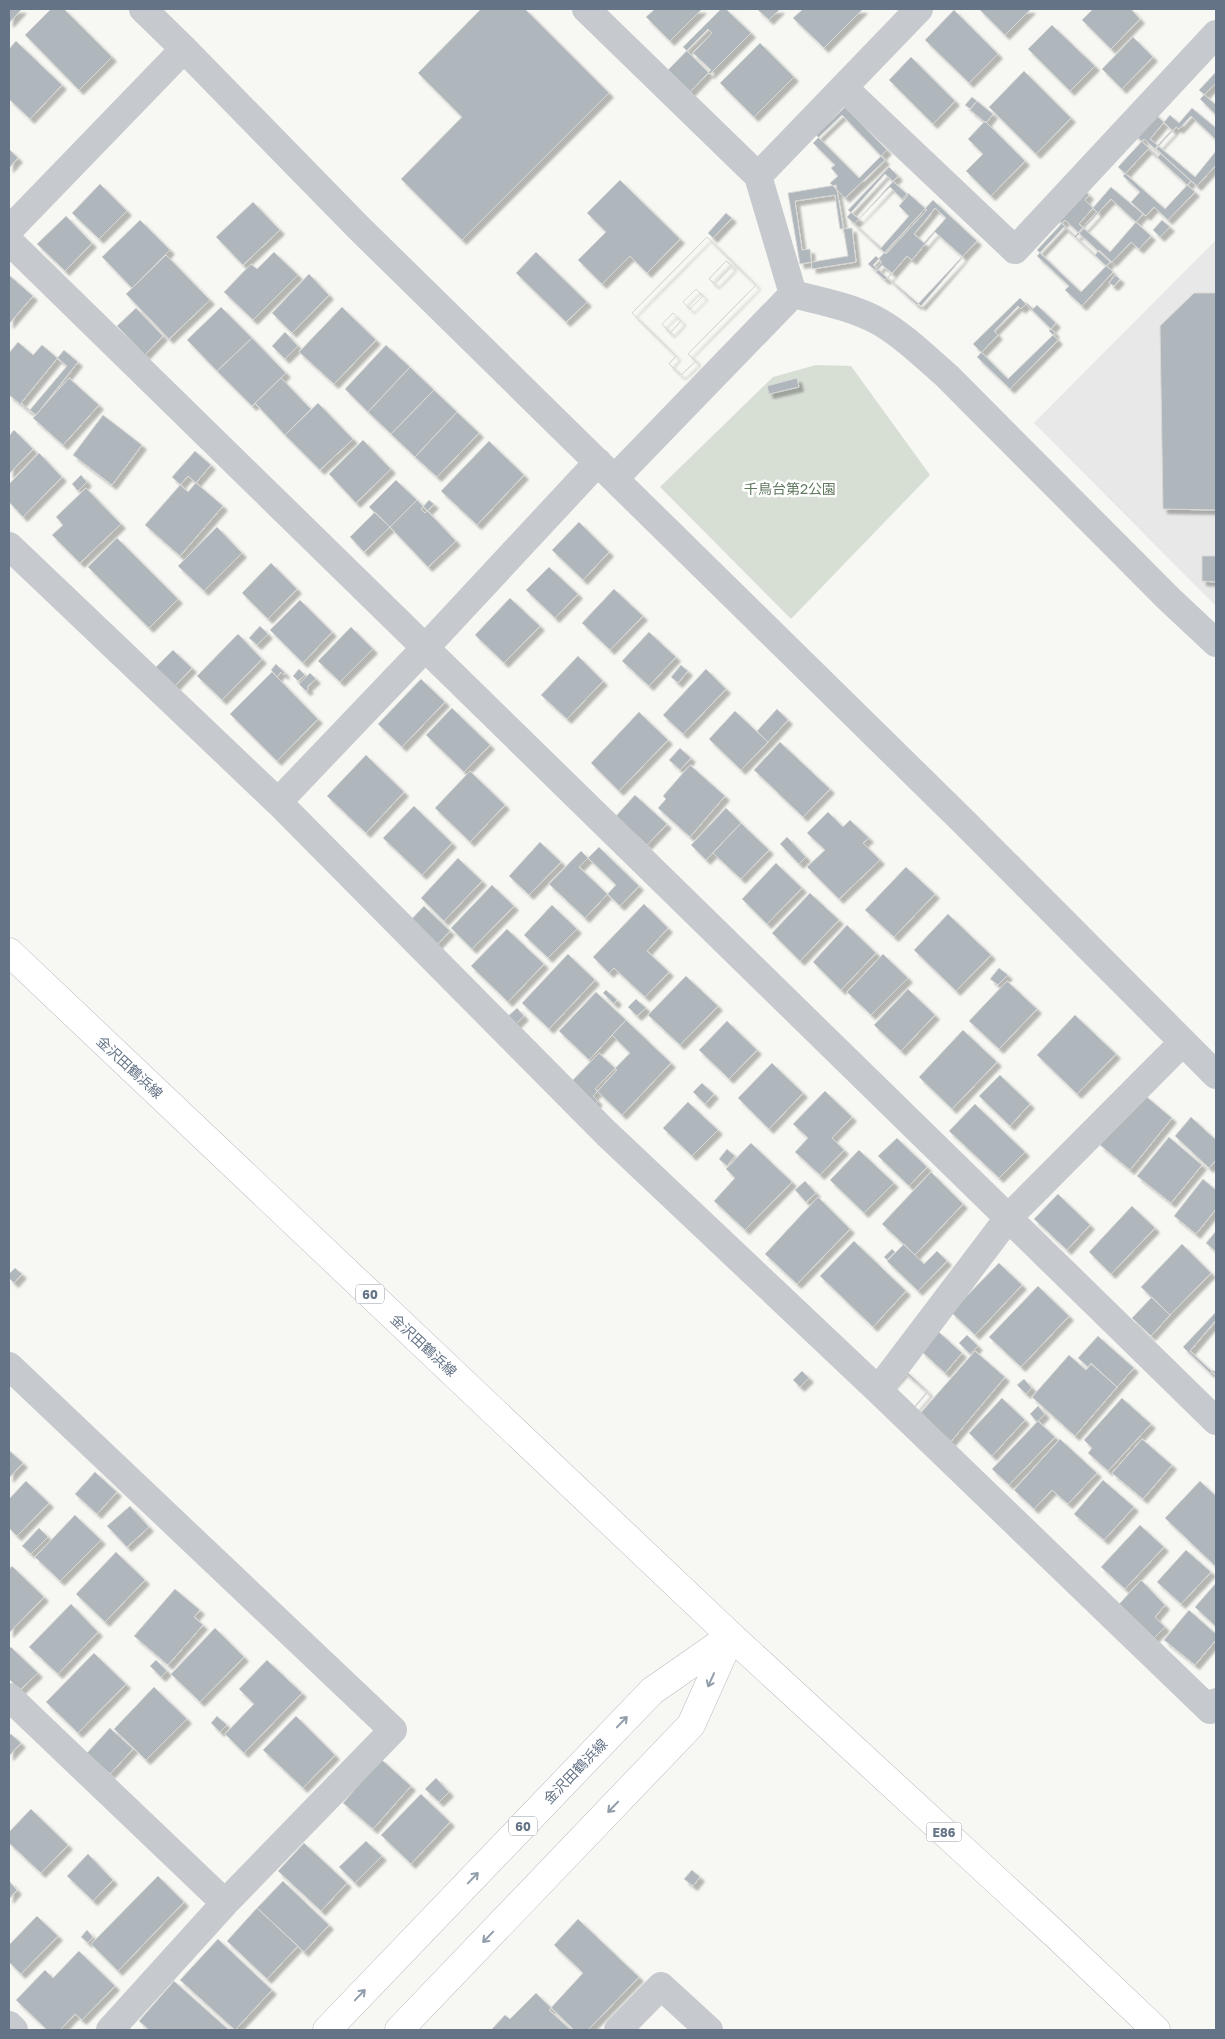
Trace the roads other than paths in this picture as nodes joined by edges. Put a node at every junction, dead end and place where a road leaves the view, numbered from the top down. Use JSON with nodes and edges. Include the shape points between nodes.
{"nodes":[{"id":1,"x":143,"y":9,"type":"edge"},
{"id":2,"x":586,"y":9,"type":"edge"},
{"id":3,"x":919,"y":9,"type":"edge"},
{"id":4,"x":1216,"y":34,"type":"edge"},
{"id":5,"x":184,"y":48,"type":"junction"},
{"id":6,"x":844,"y":88,"type":"junction"},
{"id":7,"x":758,"y":176,"type":"junction"},
{"id":8,"x":9,"y":230,"type":"edge"},
{"id":9,"x":9,"y":241,"type":"edge"},
{"id":10,"x":793,"y":294,"type":"junction"},
{"id":11,"x":606,"y":470,"type":"junction"},
{"id":12,"x":9,"y":546,"type":"edge"},
{"id":13,"x":1216,"y":643,"type":"edge"},
{"id":14,"x":425,"y":648,"type":"junction"},
{"id":15,"x":278,"y":802,"type":"junction"},
{"id":16,"x":9,"y":952,"type":"edge"},
{"id":17,"x":1183,"y":1042,"type":"junction"},
{"id":18,"x":1216,"y":1075,"type":"edge"},
{"id":19,"x":1009,"y":1217,"type":"junction"},
{"id":20,"x":9,"y":1366,"type":"edge"},
{"id":21,"x":878,"y":1390,"type":"junction"},
{"id":22,"x":1216,"y":1421,"type":"edge"},
{"id":23,"x":731,"y":1636,"type":"junction"},
{"id":24,"x":9,"y":1697,"type":"edge"},
{"id":25,"x":1216,"y":1702,"type":"edge"},
{"id":26,"x":225,"y":1904,"type":"junction"},
{"id":27,"x":9,"y":2025,"type":"edge"},
{"id":28,"x":14,"y":2030,"type":"edge"},
{"id":29,"x":110,"y":2030,"type":"edge"},
{"id":30,"x":327,"y":2030,"type":"edge"},
{"id":31,"x":399,"y":2030,"type":"edge"},
{"id":32,"x":618,"y":2030,"type":"edge"},
{"id":33,"x":709,"y":2030,"type":"edge"},
{"id":34,"x":1156,"y":2030,"type":"edge"}],
"edges":[{"from":1,"to":5,"type":"street"},
{"from":2,"to":7,"type":"street"},
{"from":3,"to":6,"type":"street"},
{"from":4,"to":6,"type":"street","via":[[1015,250]]},
{"from":5,"to":8,"type":"street"},
{"from":5,"to":11,"type":"street","via":[[358,227]]},
{"from":6,"to":7,"type":"street"},
{"from":7,"to":10,"type":"street"},
{"from":9,"to":14,"type":"street"},
{"from":10,"to":11,"type":"street"},
{"from":10,"to":13,"type":"street","via":[[835,304],[878,321],[916,348]]},
{"from":11,"to":14,"type":"street"},
{"from":11,"to":17,"type":"street"},
{"from":12,"to":15,"type":"street"},
{"from":14,"to":15,"type":"street"},
{"from":14,"to":19,"type":"street"},
{"from":15,"to":21,"type":"street","via":[[606,1133]]},
{"from":16,"to":23,"type":"main road","name":"金沢田鶴浜線","number":"60"},
{"from":17,"to":18,"type":"street"},
{"from":17,"to":19,"type":"street"},
{"from":19,"to":21,"type":"street"},
{"from":19,"to":22,"type":"street"},
{"from":20,"to":26,"type":"street","via":[[393,1730]]},
{"from":21,"to":25,"type":"street","via":[[1210,1710]]},
{"from":30,"to":23,"type":"main road","name":"金沢田鶴浜線","number":"60","one_way":true,"via":[[652,1691]]},
{"from":23,"to":31,"type":"main road","one_way":true,"via":[[691,1726]]},
{"from":23,"to":34,"type":"main road","number":"E86"},
{"from":24,"to":26,"type":"street"},
{"from":26,"to":29,"type":"street"},
{"from":27,"to":28,"type":"street"},
{"from":32,"to":33,"type":"street","via":[[661,1986]]}]}
